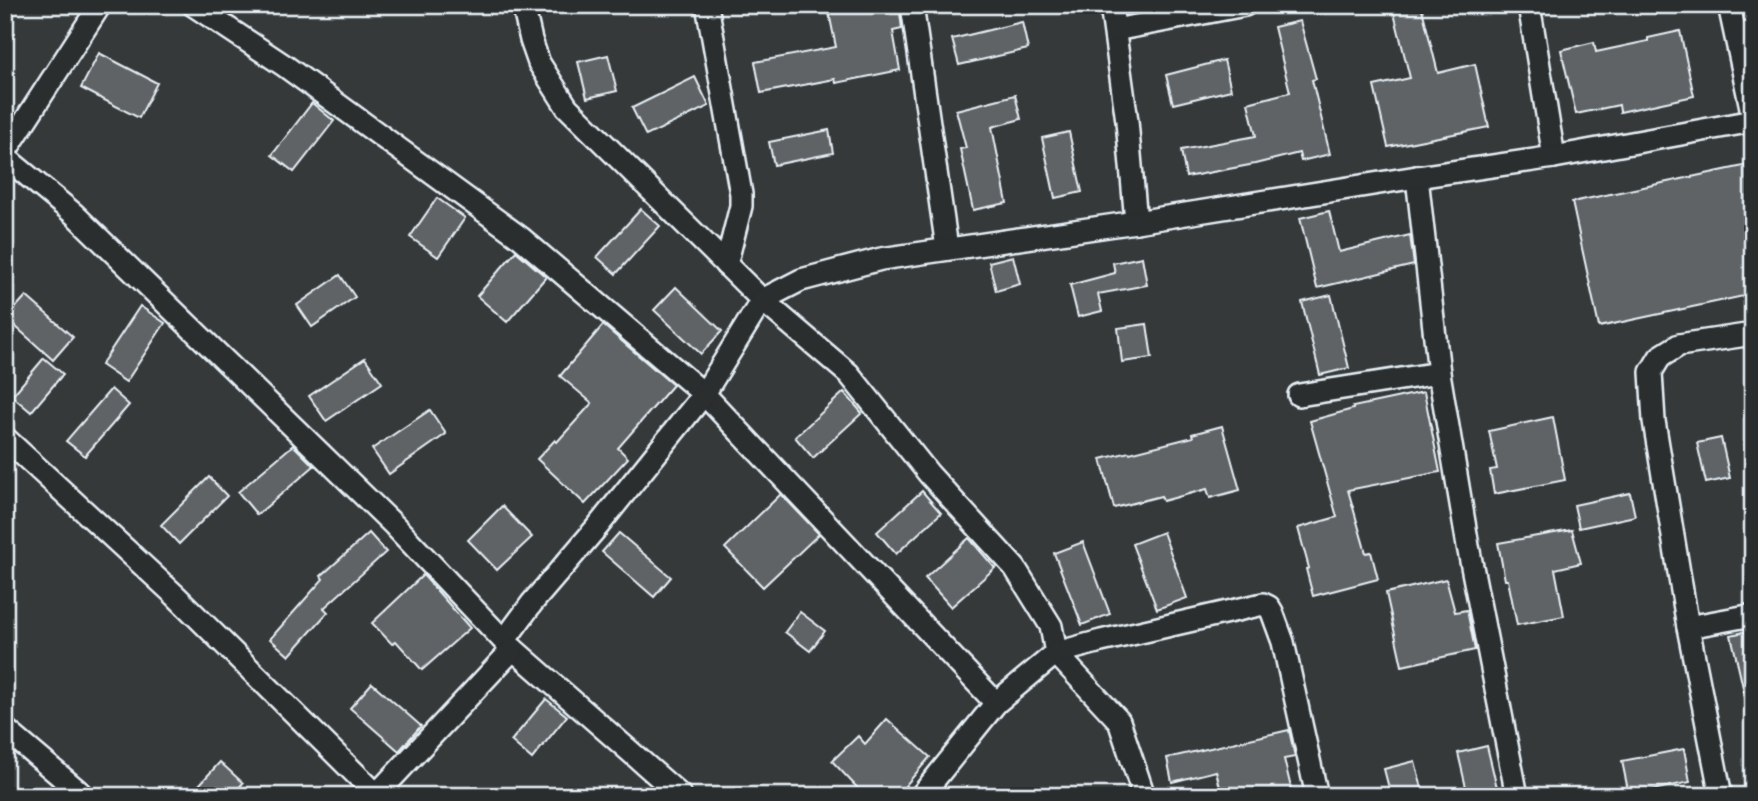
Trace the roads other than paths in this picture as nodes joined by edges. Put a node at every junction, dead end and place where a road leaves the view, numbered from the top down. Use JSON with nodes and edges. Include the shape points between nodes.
{"nodes":[{"id":1,"x":100,"y":5,"type":"edge"},
{"id":2,"x":192,"y":5,"type":"edge"},
{"id":3,"x":523,"y":5,"type":"edge"},
{"id":4,"x":707,"y":5,"type":"edge"},
{"id":5,"x":912,"y":5,"type":"edge"},
{"id":6,"x":1111,"y":5,"type":"edge"},
{"id":7,"x":1245,"y":5,"type":"edge"},
{"id":8,"x":1529,"y":5,"type":"edge"},
{"id":9,"x":1728,"y":5,"type":"edge"},
{"id":10,"x":1115,"y":30,"type":"junction"},
{"id":11,"x":1753,"y":119,"type":"edge"},
{"id":12,"x":5,"y":154,"type":"edge"},
{"id":13,"x":1553,"y":157,"type":"junction"},
{"id":14,"x":1417,"y":177,"type":"junction"},
{"id":15,"x":1136,"y":222,"type":"junction"},
{"id":16,"x":947,"y":248,"type":"junction"},
{"id":17,"x":726,"y":265,"type":"junction"},
{"id":18,"x":762,"y":300,"type":"junction"},
{"id":19,"x":1753,"y":334,"type":"edge"},
{"id":20,"x":1439,"y":373,"type":"junction"},
{"id":21,"x":704,"y":394,"type":"junction"},
{"id":22,"x":1299,"y":395,"type":"dead end"},
{"id":23,"x":5,"y":438,"type":"edge"},
{"id":24,"x":1753,"y":615,"type":"edge"},
{"id":25,"x":1688,"y":627,"type":"junction"},
{"id":26,"x":509,"y":645,"type":"junction"},
{"id":27,"x":1056,"y":653,"type":"junction"},
{"id":28,"x":996,"y":703,"type":"junction"},
{"id":29,"x":5,"y":729,"type":"edge"},
{"id":30,"x":377,"y":795,"type":"edge"},
{"id":31,"x":84,"y":796,"type":"edge"},
{"id":32,"x":681,"y":796,"type":"edge"},
{"id":33,"x":921,"y":796,"type":"edge"},
{"id":34,"x":1144,"y":796,"type":"edge"},
{"id":35,"x":1317,"y":796,"type":"edge"},
{"id":36,"x":1517,"y":796,"type":"edge"},
{"id":37,"x":1721,"y":796,"type":"edge"}],
"edges":[{"from":1,"to":12,"type":"street"},
{"from":2,"to":21,"type":"street","via":[[285,66],[521,238]]},
{"from":3,"to":17,"type":"street","via":[[539,63],[567,107]]},
{"from":4,"to":17,"type":"street","via":[[741,194]]},
{"from":5,"to":16,"type":"street"},
{"from":6,"to":10,"type":"street"},
{"from":7,"to":10,"type":"street"},
{"from":8,"to":13,"type":"street"},
{"from":9,"to":11,"type":"street"},
{"from":10,"to":15,"type":"street"},
{"from":11,"to":13,"type":"street"},
{"from":12,"to":26,"type":"street","via":[[354,486]]},
{"from":13,"to":14,"type":"street"},
{"from":14,"to":15,"type":"street"},
{"from":14,"to":20,"type":"street"},
{"from":15,"to":16,"type":"street"},
{"from":16,"to":18,"type":"street","via":[[801,280]]},
{"from":17,"to":18,"type":"street"},
{"from":18,"to":21,"type":"street"},
{"from":18,"to":27,"type":"street","via":[[849,374],[929,474],[1015,568],[1051,626]]},
{"from":19,"to":25,"type":"street","via":[[1679,345],[1660,357],[1651,372],[1654,421]]},
{"from":20,"to":22,"type":"street"},
{"from":20,"to":36,"type":"street"},
{"from":21,"to":26,"type":"street","via":[[532,603]]},
{"from":21,"to":28,"type":"street"},
{"from":23,"to":30,"type":"street","via":[[176,596]]},
{"from":24,"to":25,"type":"street"},
{"from":25,"to":37,"type":"street"},
{"from":26,"to":30,"type":"street"},
{"from":26,"to":32,"type":"street"},
{"from":27,"to":28,"type":"street"},
{"from":27,"to":34,"type":"street","via":[[1118,721]]},
{"from":27,"to":35,"type":"street","via":[[1262,604],[1269,607],[1283,642]]},
{"from":28,"to":33,"type":"street"},
{"from":29,"to":31,"type":"street"}]}
